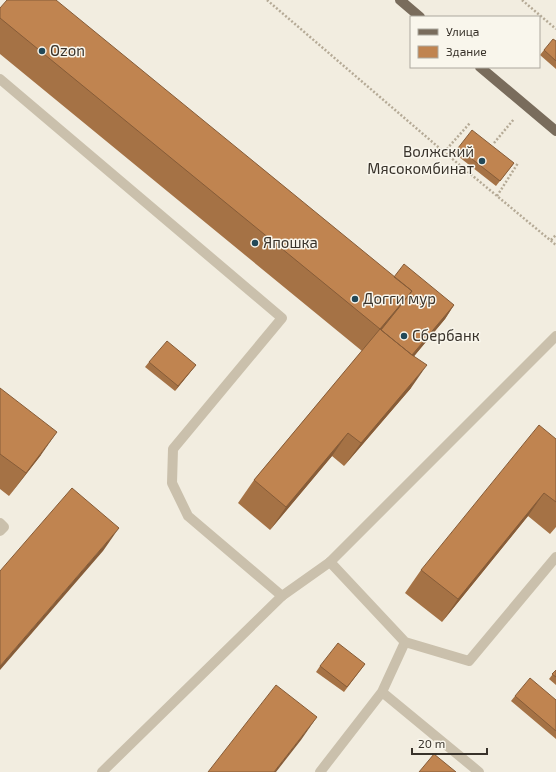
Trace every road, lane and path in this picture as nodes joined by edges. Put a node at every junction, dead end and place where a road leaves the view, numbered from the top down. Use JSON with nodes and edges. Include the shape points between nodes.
{"nodes":[{"id":1,"x":267,"y":0,"type":"edge"},
{"id":2,"x":400,"y":0,"type":"edge"},
{"id":3,"x":522,"y":0,"type":"edge"},
{"id":4,"x":419,"y":16,"type":"edge"},
{"id":5,"x":556,"y":29,"type":"edge"},
{"id":6,"x":481,"y":68,"type":"edge"},
{"id":7,"x":0,"y":79,"type":"edge"},
{"id":8,"x":525,"y":105,"type":"junction"},
{"id":9,"x":470,"y":123,"type":"dead end"},
{"id":10,"x":556,"y":131,"type":"edge"},
{"id":11,"x":494,"y":143,"type":"dead end"},
{"id":12,"x":444,"y":152,"type":"junction"},
{"id":13,"x":518,"y":163,"type":"dead end"},
{"id":14,"x":497,"y":196,"type":"junction"},
{"id":15,"x":556,"y":235,"type":"edge"},
{"id":16,"x":551,"y":240,"type":"junction"},
{"id":17,"x":556,"y":244,"type":"edge"},
{"id":18,"x":556,"y":336,"type":"edge"},
{"id":19,"x":0,"y":523,"type":"edge"},
{"id":20,"x":0,"y":531,"type":"edge"},
{"id":21,"x":556,"y":557,"type":"edge"},
{"id":22,"x":330,"y":562,"type":"junction"},
{"id":23,"x":282,"y":596,"type":"junction"},
{"id":24,"x":405,"y":642,"type":"junction"},
{"id":25,"x":382,"y":692,"type":"junction"},
{"id":26,"x":102,"y":772,"type":"edge"},
{"id":27,"x":320,"y":772,"type":"edge"},
{"id":28,"x":479,"y":772,"type":"edge"}],
"edges":[{"from":1,"to":12,"type":"path"},
{"from":2,"to":4,"type":"main road"},
{"from":3,"to":5,"type":"path"},
{"from":6,"to":8,"type":"main road"},
{"from":7,"to":23,"type":"street","via":[[282,318],[174,449],[172,483],[188,516]]},
{"from":8,"to":10,"type":"main road"},
{"from":8,"to":11,"type":"path"},
{"from":9,"to":12,"type":"path"},
{"from":12,"to":14,"type":"path"},
{"from":13,"to":14,"type":"path"},
{"from":14,"to":16,"type":"path"},
{"from":15,"to":16,"type":"path"},
{"from":16,"to":17,"type":"path"},
{"from":18,"to":22,"type":"street"},
{"from":19,"to":20,"type":"street","via":[[4,527]]},
{"from":21,"to":24,"type":"street","via":[[469,661]]},
{"from":22,"to":23,"type":"street"},
{"from":22,"to":24,"type":"street"},
{"from":23,"to":26,"type":"street"},
{"from":24,"to":25,"type":"street"},
{"from":25,"to":27,"type":"street"},
{"from":25,"to":28,"type":"street"}]}
